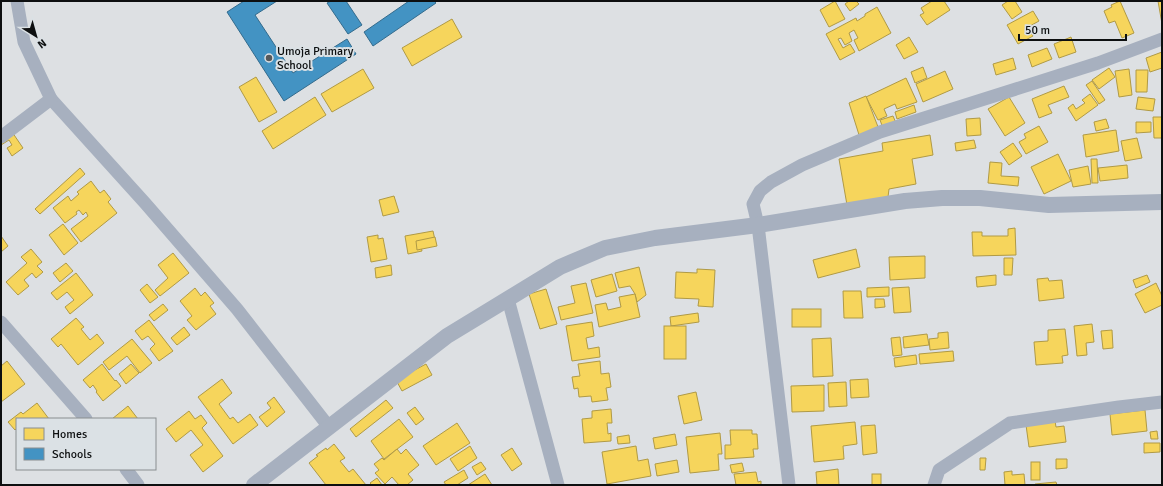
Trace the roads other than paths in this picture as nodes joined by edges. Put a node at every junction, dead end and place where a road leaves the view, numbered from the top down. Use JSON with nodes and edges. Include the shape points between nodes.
{"nodes":[{"id":1,"x":17,"y":1,"type":"edge"},
{"id":2,"x":1162,"y":39,"type":"edge"},
{"id":3,"x":50,"y":99,"type":"junction"},
{"id":4,"x":1,"y":137,"type":"edge"},
{"id":5,"x":1162,"y":202,"type":"edge"},
{"id":6,"x":758,"y":225,"type":"junction"},
{"id":7,"x":508,"y":299,"type":"junction"},
{"id":8,"x":1,"y":322,"type":"edge"},
{"id":9,"x":1162,"y":402,"type":"edge"},
{"id":10,"x":85,"y":418,"type":"edge"},
{"id":11,"x":329,"y":427,"type":"junction"},
{"id":12,"x":127,"y":470,"type":"edge"},
{"id":13,"x":138,"y":485,"type":"edge"},
{"id":14,"x":254,"y":485,"type":"edge"},
{"id":15,"x":558,"y":485,"type":"edge"},
{"id":16,"x":789,"y":485,"type":"edge"},
{"id":17,"x":934,"y":485,"type":"edge"}],
"edges":[{"from":1,"to":3,"type":"street","via":[[24,42]]},
{"from":2,"to":6,"type":"street","via":[[1098,63],[880,132],[802,165],[760,191],[753,204]]},
{"from":3,"to":4,"type":"street"},
{"from":3,"to":11,"type":"street","via":[[238,309]]},
{"from":5,"to":6,"type":"street","via":[[1048,205],[980,198],[942,198],[905,201]]},
{"from":6,"to":7,"type":"street","via":[[655,238],[605,248],[560,267]]},
{"from":6,"to":16,"type":"street"},
{"from":7,"to":11,"type":"street","via":[[447,336]]},
{"from":7,"to":15,"type":"street"},
{"from":8,"to":10,"type":"street"},
{"from":9,"to":17,"type":"street","via":[[1010,423],[939,470]]},
{"from":11,"to":14,"type":"street"},
{"from":12,"to":13,"type":"street"}]}
